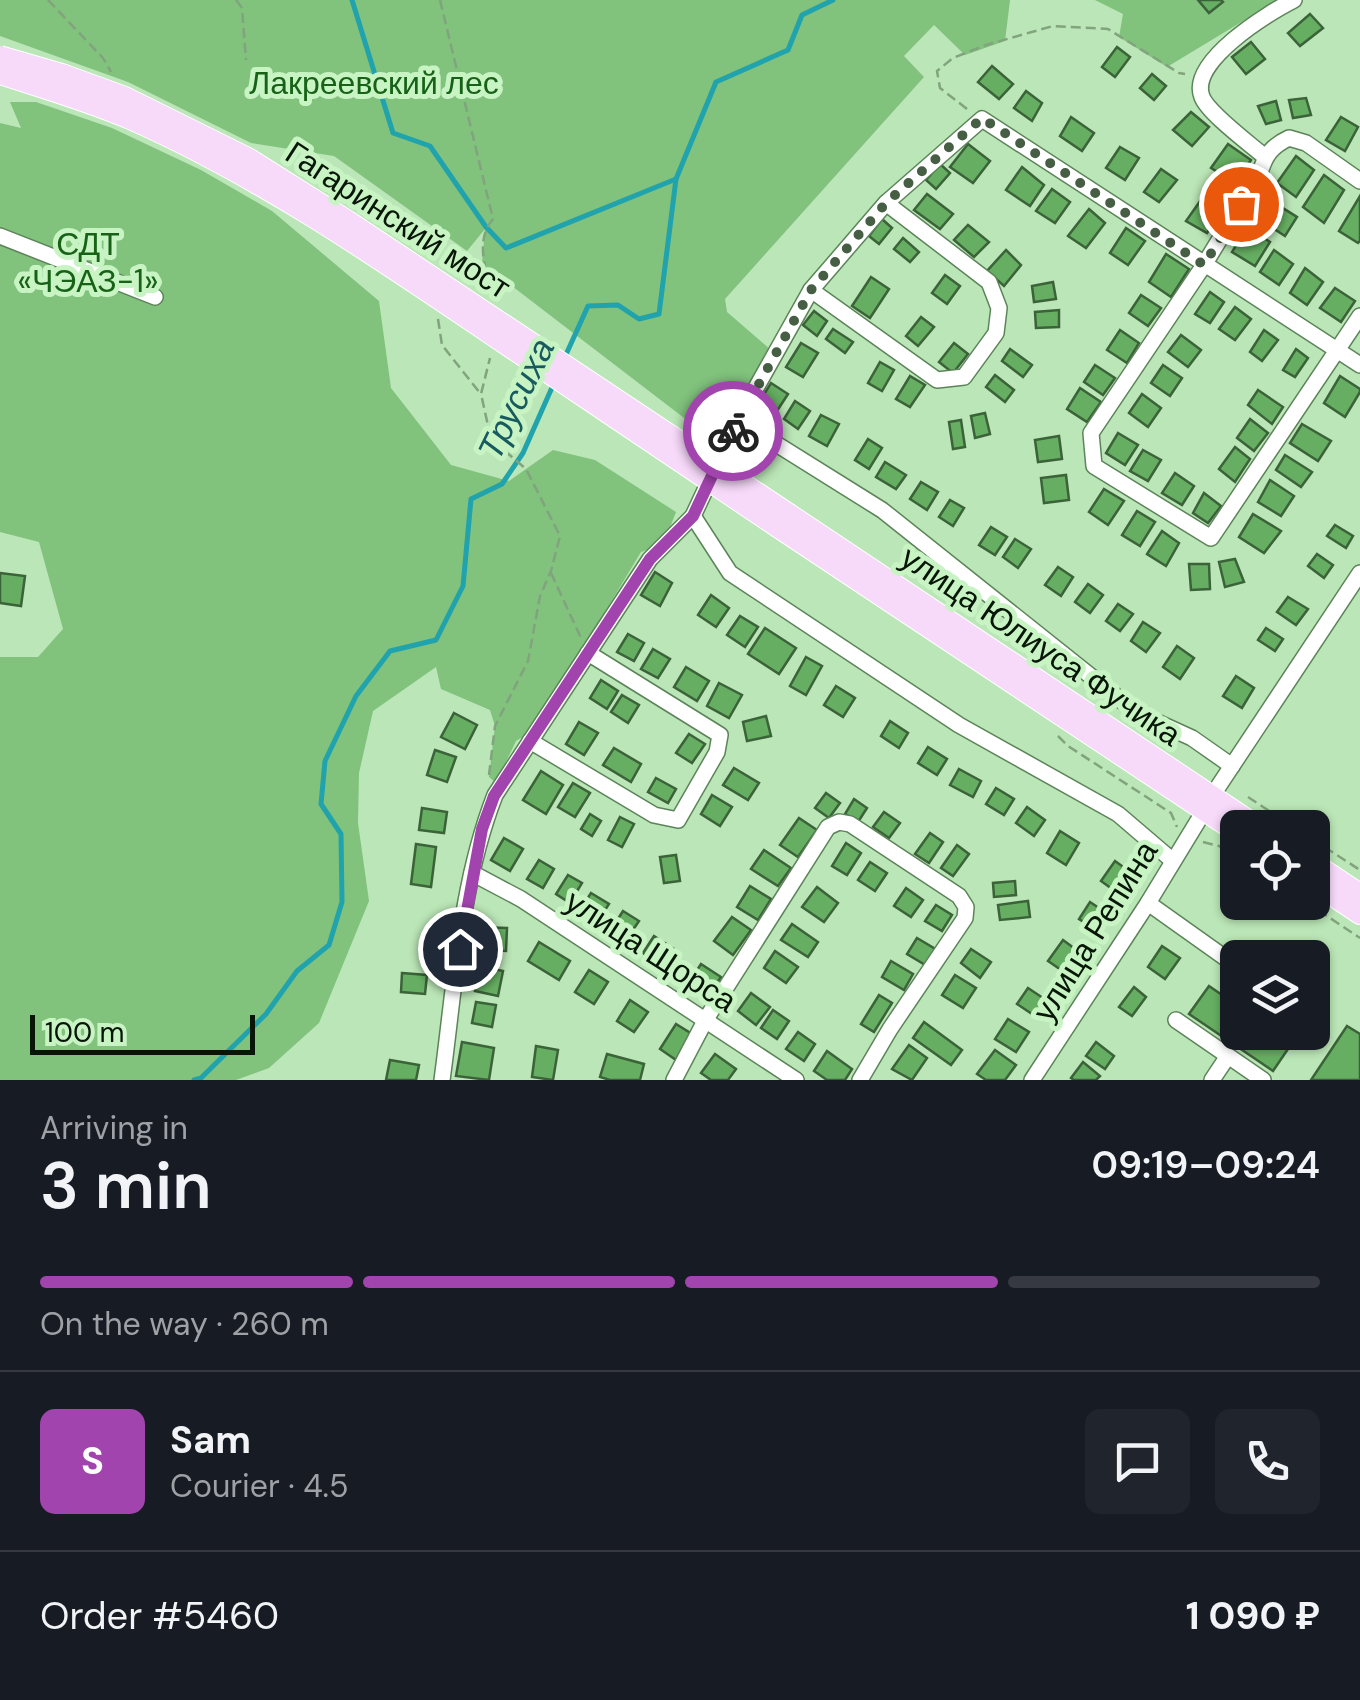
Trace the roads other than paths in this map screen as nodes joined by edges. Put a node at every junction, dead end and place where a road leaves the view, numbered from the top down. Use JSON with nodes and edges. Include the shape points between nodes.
{"nodes":[{"id":1,"x":1294,"y":0,"type":"edge"},
{"id":2,"x":0,"y":56,"type":"edge"},
{"id":3,"x":0,"y":74,"type":"edge"},
{"id":4,"x":1265,"y":157,"type":"junction"},
{"id":5,"x":1360,"y":181,"type":"edge"},
{"id":6,"x":886,"y":203,"type":"junction"},
{"id":7,"x":0,"y":236,"type":"edge"},
{"id":8,"x":1204,"y":265,"type":"junction"},
{"id":9,"x":811,"y":290,"type":"junction"},
{"id":10,"x":155,"y":297,"type":"dead end"},
{"id":11,"x":1360,"y":316,"type":"edge"},
{"id":12,"x":1338,"y":351,"type":"junction"},
{"id":13,"x":1360,"y":365,"type":"edge"},
{"id":14,"x":738,"y":420,"type":"junction"},
{"id":15,"x":693,"y":516,"type":"junction"},
{"id":16,"x":784,"y":521,"type":"junction"},
{"id":17,"x":1360,"y":573,"type":"edge"},
{"id":18,"x":588,"y":653,"type":"junction"},
{"id":19,"x":530,"y":741,"type":"junction"},
{"id":20,"x":1232,"y":766,"type":"junction"},
{"id":21,"x":1208,"y":804,"type":"junction"},
{"id":22,"x":1221,"y":810,"type":"edge"},
{"id":23,"x":1220,"y":816,"type":"edge"},
{"id":24,"x":1172,"y":861,"type":"junction"},
{"id":25,"x":472,"y":873,"type":"junction"},
{"id":26,"x":1330,"y":874,"type":"edge"},
{"id":27,"x":1330,"y":894,"type":"edge"},
{"id":28,"x":1360,"y":894,"type":"edge"},
{"id":29,"x":1148,"y":903,"type":"junction"},
{"id":30,"x":1360,"y":914,"type":"edge"},
{"id":31,"x":1220,"y":955,"type":"edge"},
{"id":32,"x":706,"y":1019,"type":"junction"},
{"id":33,"x":1176,"y":1020,"type":"dead end"},
{"id":34,"x":1228,"y":1056,"type":"junction"},
{"id":35,"x":442,"y":1080,"type":"edge"},
{"id":36,"x":674,"y":1080,"type":"edge"},
{"id":37,"x":796,"y":1080,"type":"edge"},
{"id":38,"x":860,"y":1080,"type":"edge"},
{"id":39,"x":1032,"y":1080,"type":"edge"},
{"id":40,"x":1212,"y":1080,"type":"edge"},
{"id":41,"x":1262,"y":1080,"type":"edge"}],
"edges":[{"from":1,"to":4,"type":"street","via":[[1214,57],[1202,78],[1200,94],[1208,106]]},
{"from":2,"to":16,"type":"main road","name":"Гагаринский мост","bridge":true,"via":[[125,98],[248,158]]},
{"from":3,"to":16,"type":"main road","name":"Гагаринский мост","bridge":true,"via":[[128,118],[267,189]]},
{"from":4,"to":5,"type":"street","via":[[1289,138]]},
{"from":4,"to":8,"type":"street"},
{"from":6,"to":8,"type":"street","via":[[982,118]]},
{"from":6,"to":9,"type":"street"},
{"from":6,"to":9,"type":"street","via":[[989,282],[1000,308],[996,333],[964,377],[938,380]]},
{"from":7,"to":10,"type":"street"},
{"from":8,"to":12,"type":"street"},
{"from":8,"to":12,"type":"street","via":[[1091,432],[1094,466],[1211,538]]},
{"from":9,"to":14,"type":"street"},
{"from":11,"to":12,"type":"street"},
{"from":12,"to":13,"type":"street"},
{"from":14,"to":15,"type":"street"},
{"from":14,"to":20,"type":"street","via":[[882,510],[1137,713]]},
{"from":15,"to":18,"type":"street","via":[[650,559]]},
{"from":15,"to":24,"type":"street","via":[[730,573],[959,725],[1118,814]]},
{"from":16,"to":21,"type":"main road","name":"улица Юлиуса Фучика"},
{"from":17,"to":20,"type":"street","name":"улица Репина"},
{"from":18,"to":19,"type":"street"},
{"from":18,"to":19,"type":"street","via":[[720,735],[718,752],[678,820],[654,815]]},
{"from":19,"to":25,"type":"street","via":[[494,796]]},
{"from":20,"to":21,"type":"street","name":"улица Репина"},
{"from":21,"to":22,"type":"main road","name":"улица Юлиуса Фучика"},
{"from":21,"to":23,"type":"main road","name":"улица Юлиуса Фучика"},
{"from":21,"to":24,"type":"street","name":"улица Репина"},
{"from":24,"to":29,"type":"street","name":"улица Репина"},
{"from":25,"to":32,"type":"street","name":"улица Щорса"},
{"from":25,"to":35,"type":"street"},
{"from":26,"to":28,"type":"main road"},
{"from":27,"to":30,"type":"main road"},
{"from":29,"to":31,"type":"street"},
{"from":29,"to":39,"type":"street","name":"улица Репина"},
{"from":32,"to":36,"type":"street"},
{"from":32,"to":37,"type":"street","name":"улица Щорса"},
{"from":32,"to":38,"type":"street","via":[[828,828],[850,824],[959,896],[966,908]]},
{"from":33,"to":34,"type":"street"},
{"from":34,"to":40,"type":"street"},
{"from":34,"to":41,"type":"street"}]}
